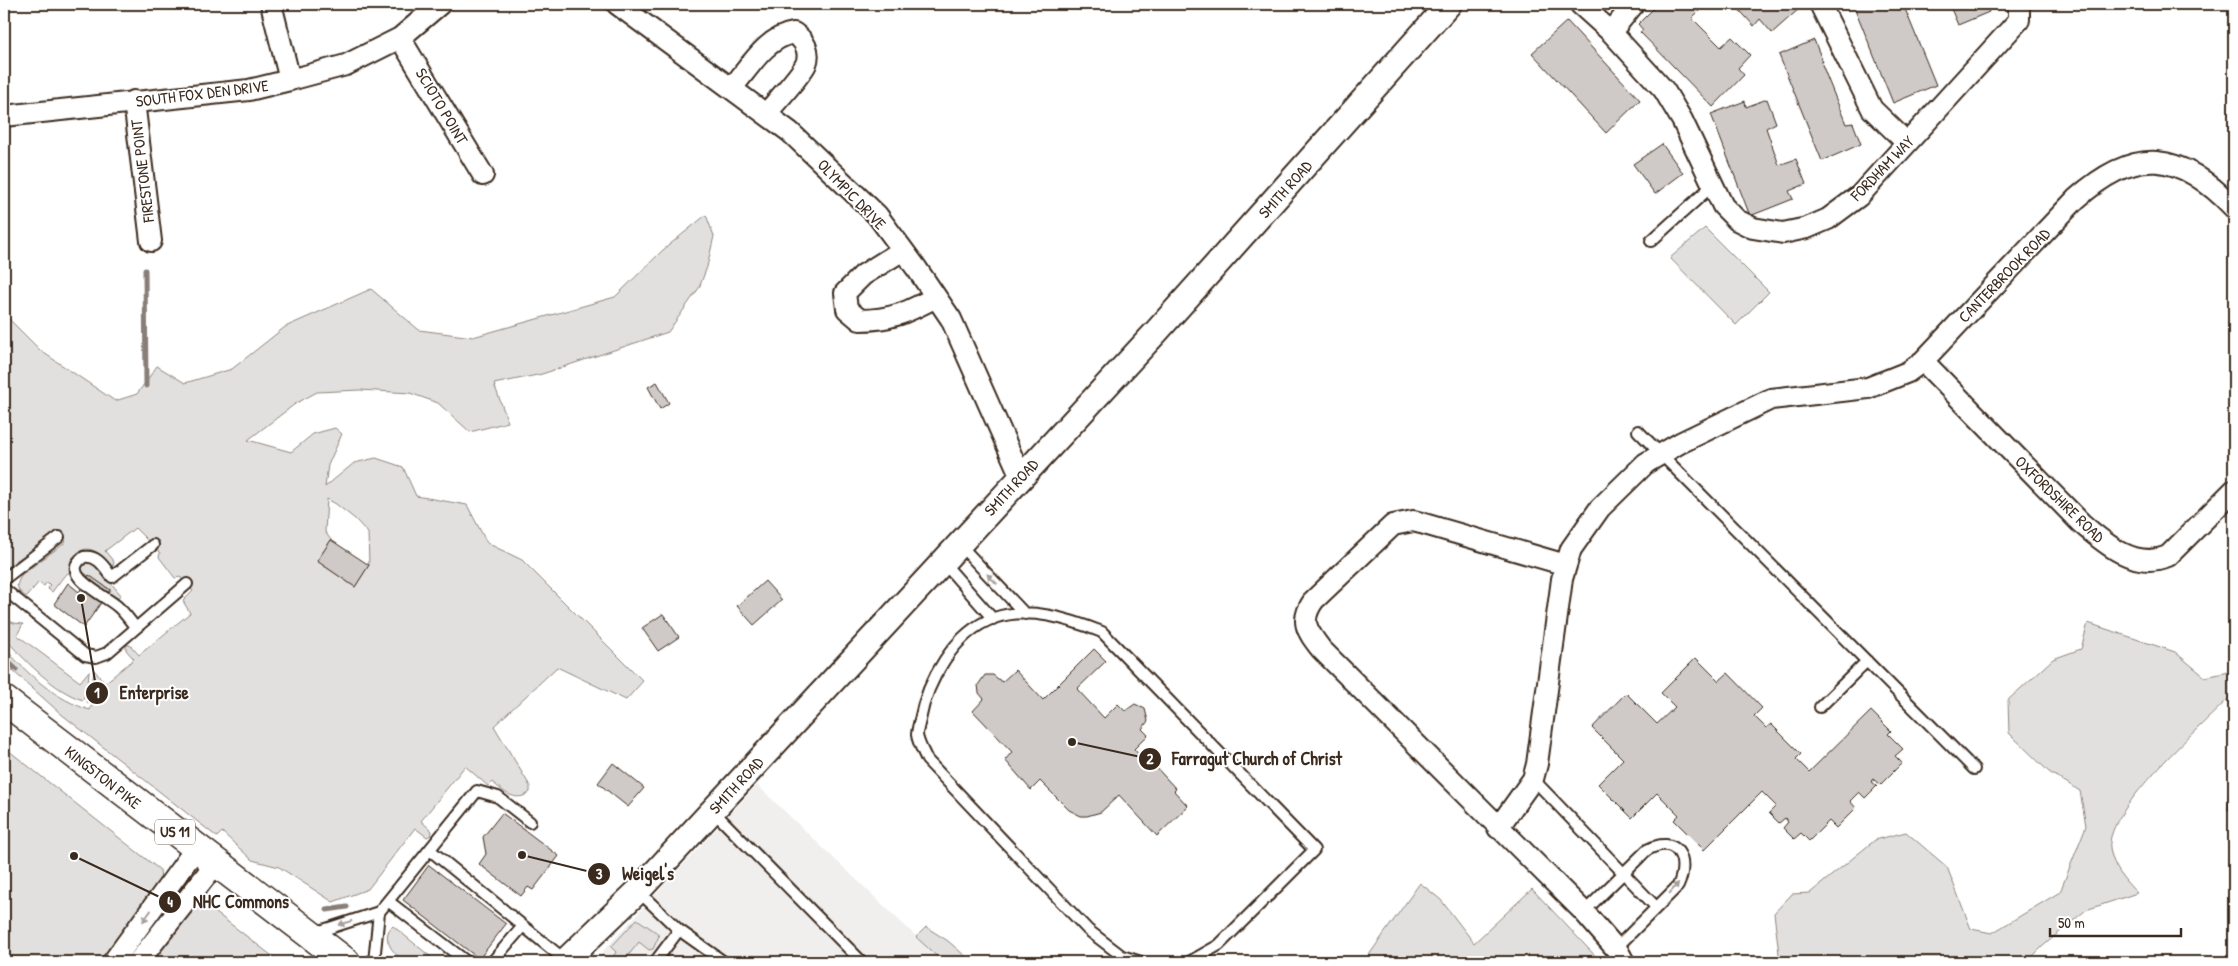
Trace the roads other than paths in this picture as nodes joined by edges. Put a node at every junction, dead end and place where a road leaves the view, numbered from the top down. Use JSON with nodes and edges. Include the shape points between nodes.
{"nodes":[{"id":1,"x":271,"y":4,"type":"edge"},
{"id":2,"x":440,"y":4,"type":"edge"},
{"id":3,"x":617,"y":4,"type":"edge"},
{"id":4,"x":1450,"y":4,"type":"edge"},
{"id":5,"x":1578,"y":4,"type":"edge"},
{"id":6,"x":1634,"y":4,"type":"edge"},
{"id":7,"x":1820,"y":4,"type":"edge"},
{"id":8,"x":2019,"y":4,"type":"edge"},
{"id":9,"x":1611,"y":32,"type":"junction"},
{"id":10,"x":400,"y":38,"type":"junction"},
{"id":11,"x":290,"y":80,"type":"junction"},
{"id":12,"x":732,"y":88,"type":"junction"},
{"id":13,"x":134,"y":101,"type":"junction"},
{"id":14,"x":766,"y":114,"type":"junction"},
{"id":15,"x":4,"y":116,"type":"edge"},
{"id":16,"x":1907,"y":143,"type":"junction"},
{"id":17,"x":483,"y":175,"type":"dead end"},
{"id":18,"x":1713,"y":184,"type":"junction"},
{"id":19,"x":2234,"y":208,"type":"edge"},
{"id":20,"x":151,"y":241,"type":"dead end"},
{"id":21,"x":1651,"y":241,"type":"dead end"},
{"id":22,"x":903,"y":250,"type":"junction"},
{"id":23,"x":936,"y":297,"type":"junction"},
{"id":24,"x":1923,"y":361,"type":"junction"},
{"id":25,"x":1638,"y":431,"type":"dead end"},
{"id":26,"x":1662,"y":454,"type":"junction"},
{"id":27,"x":1020,"y":477,"type":"junction"},
{"id":28,"x":2234,"y":490,"type":"edge"},
{"id":29,"x":59,"y":536,"type":"dead end"},
{"id":30,"x":958,"y":544,"type":"junction"},
{"id":31,"x":153,"y":545,"type":"dead end"},
{"id":32,"x":943,"y":561,"type":"junction"},
{"id":33,"x":1566,"y":565,"type":"junction"},
{"id":34,"x":4,"y":579,"type":"edge"},
{"id":35,"x":187,"y":584,"type":"dead end"},
{"id":36,"x":4,"y":589,"type":"edge"},
{"id":37,"x":1025,"y":614,"type":"junction"},
{"id":38,"x":993,"y":619,"type":"junction"},
{"id":39,"x":136,"y":628,"type":"junction"},
{"id":40,"x":1867,"y":661,"type":"junction"},
{"id":41,"x":4,"y":700,"type":"edge"},
{"id":42,"x":1820,"y":706,"type":"dead end"},
{"id":43,"x":1974,"y":769,"type":"dead end"},
{"id":44,"x":1533,"y":779,"type":"junction"},
{"id":45,"x":712,"y":810,"type":"junction"},
{"id":46,"x":530,"y":822,"type":"dead end"},
{"id":47,"x":1498,"y":828,"type":"junction"},
{"id":48,"x":430,"y":850,"type":"junction"},
{"id":49,"x":206,"y":856,"type":"junction"},
{"id":50,"x":1623,"y":873,"type":"junction"},
{"id":51,"x":638,"y":891,"type":"junction"},
{"id":52,"x":388,"y":900,"type":"junction"},
{"id":53,"x":1656,"y":907,"type":"junction"},
{"id":54,"x":379,"y":912,"type":"junction"},
{"id":55,"x":1584,"y":912,"type":"junction"},
{"id":56,"x":523,"y":926,"type":"junction"},
{"id":57,"x":679,"y":930,"type":"junction"},
{"id":58,"x":311,"y":934,"type":"junction"},
{"id":59,"x":118,"y":955,"type":"edge"},
{"id":60,"x":1620,"y":955,"type":"edge"},
{"id":61,"x":138,"y":961,"type":"edge"},
{"id":62,"x":565,"y":961,"type":"edge"},
{"id":63,"x":346,"y":962,"type":"edge"},
{"id":64,"x":374,"y":962,"type":"edge"},
{"id":65,"x":467,"y":962,"type":"edge"},
{"id":66,"x":492,"y":962,"type":"edge"},
{"id":67,"x":655,"y":962,"type":"edge"},
{"id":68,"x":724,"y":962,"type":"edge"},
{"id":69,"x":862,"y":962,"type":"edge"},
{"id":70,"x":1141,"y":962,"type":"edge"},
{"id":71,"x":1189,"y":962,"type":"edge"}],
"edges":[{"from":1,"to":11,"type":"street"},
{"from":2,"to":10,"type":"street","name":"SOUTH FOX DEN DRIVE"},
{"from":3,"to":12,"type":"street","name":"OLYMPIC DRIVE"},
{"from":4,"to":27,"type":"street","name":"SMITH ROAD","via":[[1157,331]]},
{"from":5,"to":9,"type":"street","name":"FORDHAM WAY"},
{"from":6,"to":9,"type":"street"},
{"from":7,"to":16,"type":"street","via":[[1872,109]]},
{"from":8,"to":16,"type":"street","name":"FORDHAM WAY","via":[[2020,20]]},
{"from":9,"to":18,"type":"street","name":"FORDHAM WAY","via":[[1664,90]]},
{"from":10,"to":11,"type":"street","name":"SOUTH FOX DEN DRIVE","via":[[346,65]]},
{"from":10,"to":17,"type":"street","name":"SCIOTO POINT"},
{"from":11,"to":13,"type":"street","name":"SOUTH FOX DEN DRIVE","via":[[249,90]]},
{"from":12,"to":14,"type":"street","name":"OLYMPIC DRIVE"},
{"from":12,"to":14,"type":"street","via":[[770,43],[782,35],[794,33],[802,39],[807,50],[806,63]]},
{"from":13,"to":15,"type":"street","name":"SOUTH FOX DEN DRIVE"},
{"from":13,"to":20,"type":"street","name":"FIRESTONE POINT"},
{"from":14,"to":22,"type":"street","name":"OLYMPIC DRIVE","via":[[790,132],[877,215]]},
{"from":16,"to":18,"type":"street","name":"FORDHAM WAY","via":[[1858,196],[1828,219],[1799,230],[1783,233],[1760,230],[1737,220],[1723,206]]},
{"from":18,"to":21,"type":"lane"},
{"from":19,"to":24,"type":"street","name":"CANTERBROOK ROAD","via":[[2207,183],[2174,165],[2151,161],[2112,171],[2076,199]]},
{"from":22,"to":23,"type":"street","name":"OLYMPIC DRIVE"},
{"from":22,"to":23,"type":"street","via":[[863,276],[845,293],[847,309],[860,320],[881,320],[904,314]]},
{"from":23,"to":27,"type":"street","name":"OLYMPIC DRIVE","via":[[951,319]]},
{"from":24,"to":26,"type":"street","name":"CANTERBROOK ROAD","via":[[1908,372],[1868,388],[1778,397]]},
{"from":24,"to":28,"type":"street","name":"OXFORDSHIRE ROAD","via":[[2081,523],[2121,553],[2156,561],[2168,556]]},
{"from":25,"to":26,"type":"lane"},
{"from":26,"to":33,"type":"street","name":"CANTERBROOK ROAD","via":[[1646,463],[1600,508],[1571,549]]},
{"from":26,"to":40,"type":"lane"},
{"from":27,"to":30,"type":"street","name":"SMITH ROAD"},
{"from":29,"to":34,"type":"lane"},
{"from":30,"to":32,"type":"street","name":"SMITH ROAD"},
{"from":37,"to":30,"type":"lane","one_way":true},
{"from":31,"to":39,"type":"lane","via":[[112,577],[98,560],[91,557],[84,557],[76,565],[79,578],[118,606]]},
{"from":32,"to":38,"type":"lane"},
{"from":32,"to":45,"type":"street","name":"SMITH ROAD"},
{"from":33,"to":44,"type":"street","name":"CANTERBROOK ROAD"},
{"from":33,"to":47,"type":"street","via":[[1421,523],[1400,522],[1392,525],[1314,600],[1306,616],[1309,633],[1321,649]]},
{"from":35,"to":39,"type":"lane"},
{"from":36,"to":39,"type":"lane","via":[[85,655],[102,656]]},
{"from":37,"to":38,"type":"lane"},
{"from":37,"to":71,"type":"lane","via":[[1069,619],[1102,632],[1314,850],[1219,945]]},
{"from":38,"to":70,"type":"lane","via":[[955,646],[938,670],[924,699],[917,735],[926,760],[1088,930],[1122,956]]},
{"from":40,"to":42,"type":"lane"},
{"from":40,"to":43,"type":"lane"},
{"from":41,"to":49,"type":"main road","name":"KINGSTON PIKE","number":"US 11"},
{"from":44,"to":47,"type":"street"},
{"from":44,"to":50,"type":"lane"},
{"from":45,"to":51,"type":"street","name":"SMITH ROAD"},
{"from":45,"to":69,"type":"lane"},
{"from":46,"to":48,"type":"lane","via":[[498,797],[477,791]]},
{"from":47,"to":55,"type":"street"},
{"from":48,"to":52,"type":"lane"},
{"from":48,"to":56,"type":"lane"},
{"from":49,"to":58,"type":"main road","name":"KINGSTON PIKE","number":"US 11"},
{"from":49,"to":59,"type":"street","one_way":true},
{"from":49,"to":61,"type":"street"},
{"from":50,"to":53,"type":"lane"},
{"from":53,"to":50,"type":"lane","one_way":true,"via":[[1678,886],[1683,875],[1684,865],[1678,851],[1654,846]]},
{"from":50,"to":55,"type":"lane"},
{"from":51,"to":57,"type":"lane"},
{"from":51,"to":62,"type":"street","name":"SMITH ROAD"},
{"from":52,"to":54,"type":"lane"},
{"from":52,"to":65,"type":"lane"},
{"from":53,"to":60,"type":"lane"},
{"from":54,"to":58,"type":"lane","one_way":true},
{"from":54,"to":64,"type":"lane"},
{"from":55,"to":60,"type":"street"},
{"from":56,"to":62,"type":"lane"},
{"from":56,"to":66,"type":"lane"},
{"from":57,"to":67,"type":"lane"},
{"from":57,"to":68,"type":"lane"},
{"from":58,"to":63,"type":"main road","name":"KINGSTON PIKE","number":"US 11"},
{"from":59,"to":61,"type":"street"}]}
